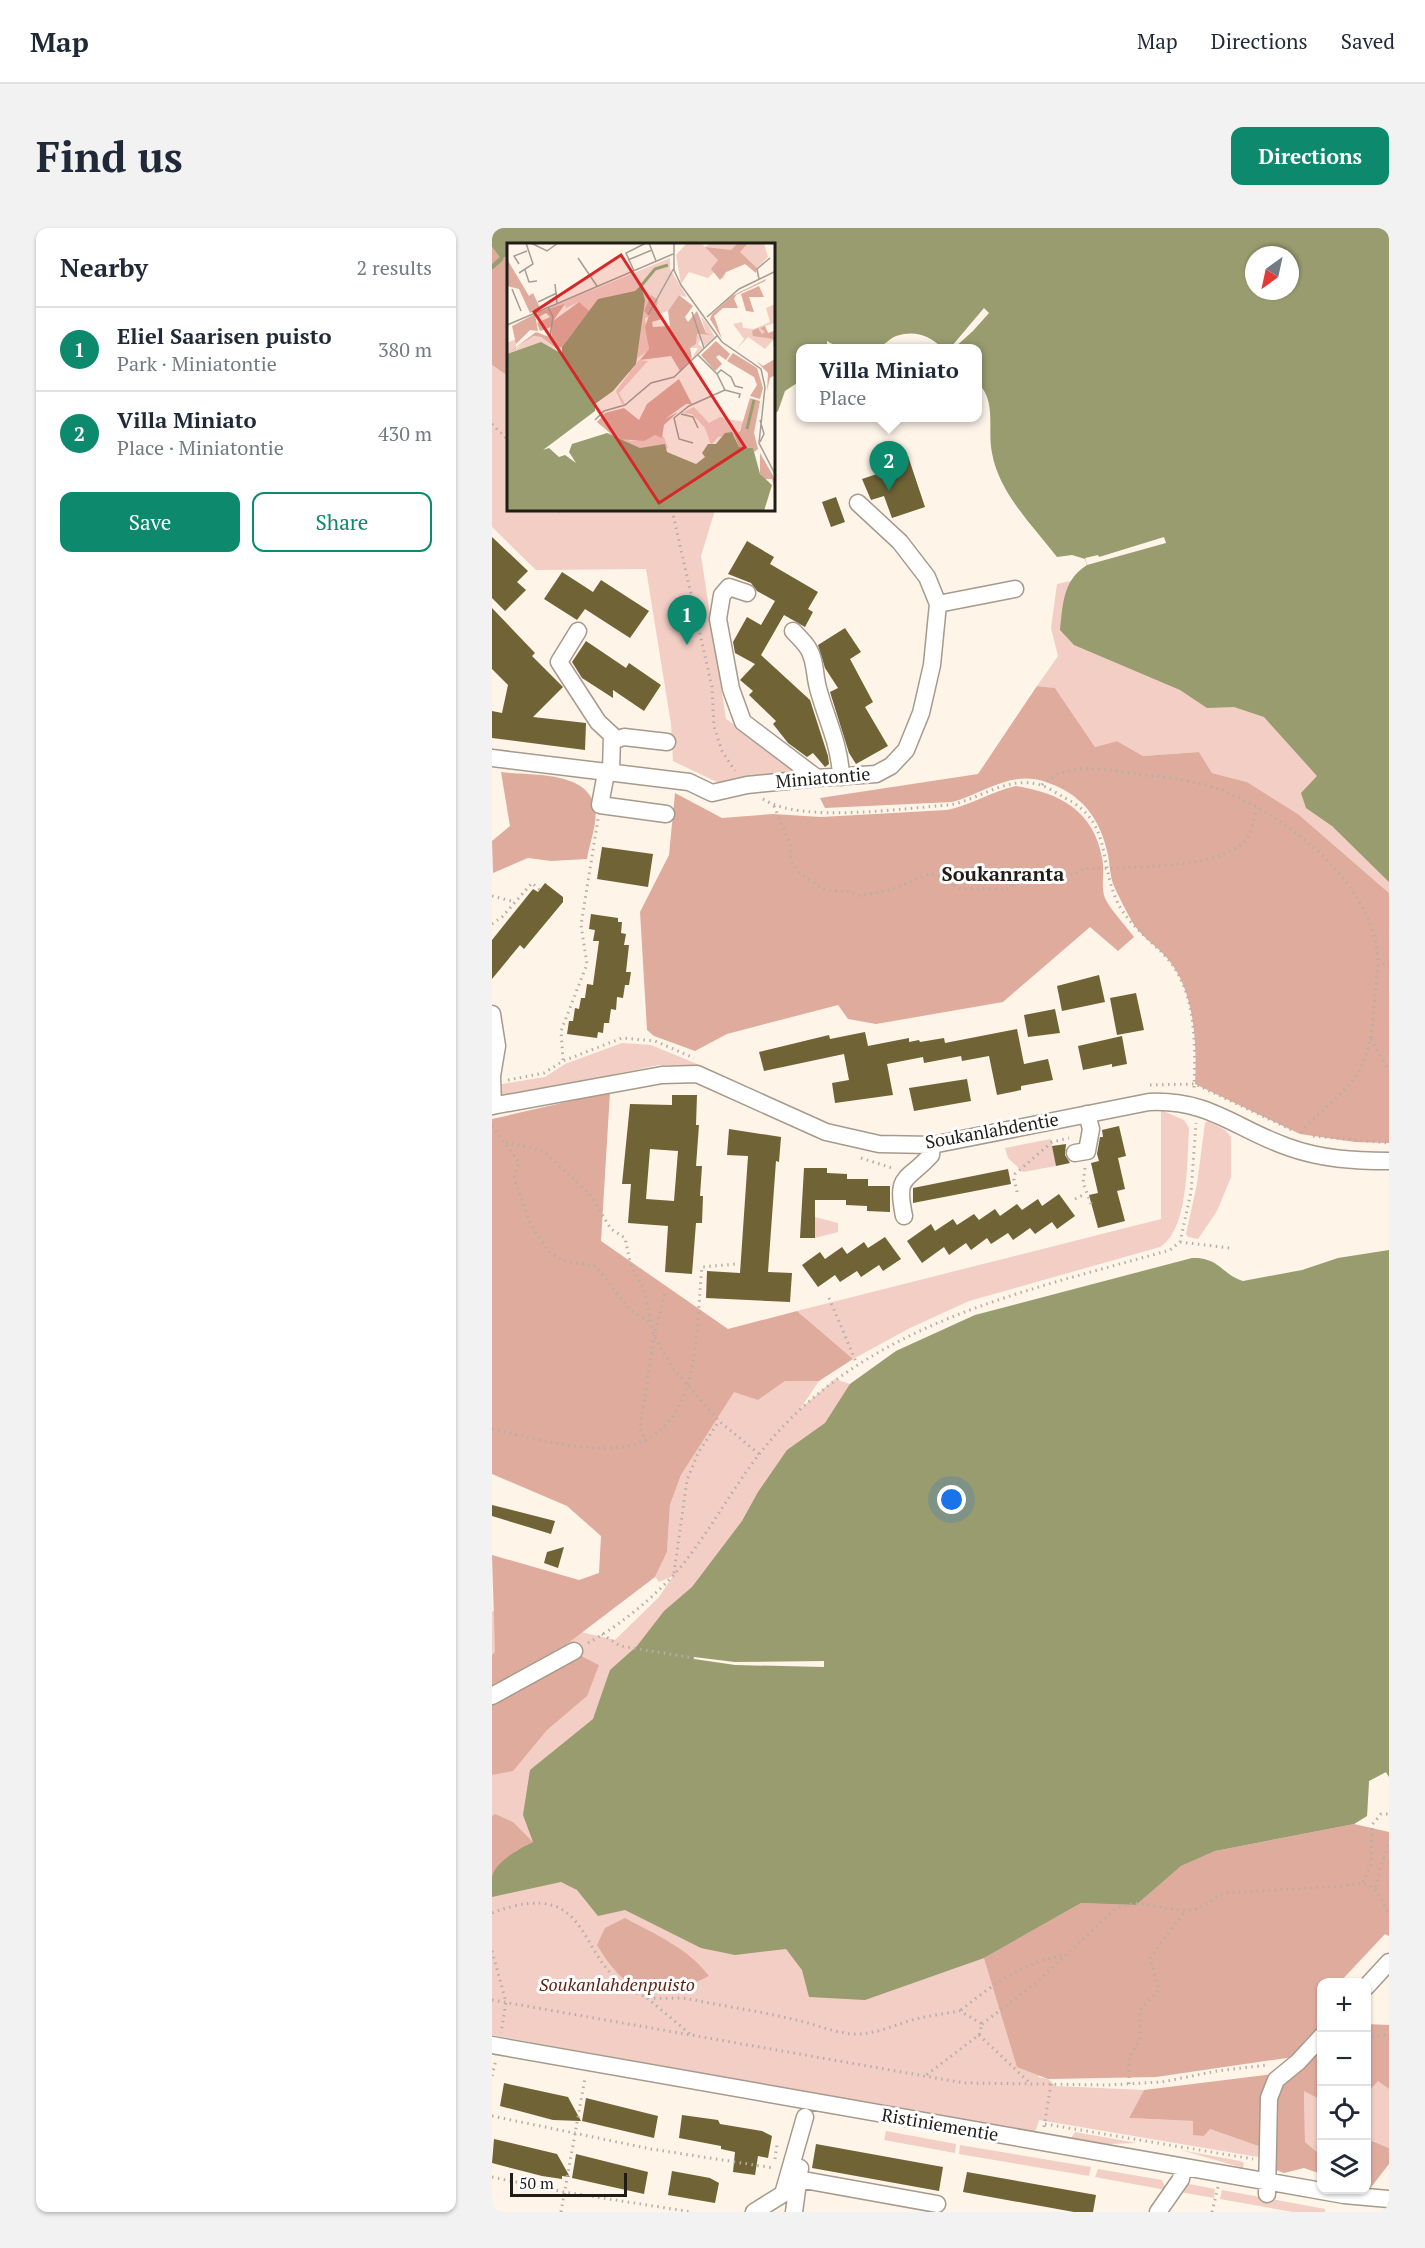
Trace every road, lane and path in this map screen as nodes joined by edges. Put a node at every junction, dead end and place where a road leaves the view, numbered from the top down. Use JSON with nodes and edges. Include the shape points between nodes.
{"nodes":[{"id":1,"x":492,"y":424,"type":"edge"},
{"id":2,"x":507,"y":439,"type":"edge"},
{"id":3,"x":858,"y":503,"type":"dead end"},
{"id":4,"x":672,"y":512,"type":"edge"},
{"id":5,"x":1015,"y":589,"type":"dead end"},
{"id":6,"x":747,"y":593,"type":"dead end"},
{"id":7,"x":939,"y":604,"type":"junction"},
{"id":8,"x":578,"y":631,"type":"dead end"},
{"id":9,"x":793,"y":631,"type":"dead end"},
{"id":10,"x":612,"y":741,"type":"junction"},
{"id":11,"x":667,"y":742,"type":"dead end"},
{"id":12,"x":492,"y":758,"type":"edge"},
{"id":13,"x":608,"y":773,"type":"junction"},
{"id":14,"x":738,"y":776,"type":"dead end"},
{"id":15,"x":842,"y":777,"type":"junction"},
{"id":16,"x":817,"y":778,"type":"junction"},
{"id":17,"x":1042,"y":785,"type":"junction"},
{"id":18,"x":600,"y":805,"type":"junction"},
{"id":19,"x":1257,"y":808,"type":"junction"},
{"id":20,"x":666,"y":814,"type":"dead end"},
{"id":21,"x":1108,"y":868,"type":"junction"},
{"id":22,"x":540,"y":890,"type":"dead end"},
{"id":23,"x":492,"y":896,"type":"edge"},
{"id":24,"x":515,"y":902,"type":"junction"},
{"id":25,"x":492,"y":924,"type":"edge"},
{"id":26,"x":1389,"y":963,"type":"edge"},
{"id":27,"x":1377,"y":966,"type":"junction"},
{"id":28,"x":492,"y":1014,"type":"edge"},
{"id":29,"x":1370,"y":1037,"type":"junction"},
{"id":30,"x":563,"y":1061,"type":"junction"},
{"id":31,"x":702,"y":1062,"type":"dead end"},
{"id":32,"x":1389,"y":1071,"type":"edge"},
{"id":33,"x":492,"y":1083,"type":"edge"},
{"id":34,"x":1195,"y":1084,"type":"junction"},
{"id":35,"x":1142,"y":1086,"type":"dead end"},
{"id":36,"x":492,"y":1106,"type":"edge"},
{"id":37,"x":1087,"y":1113,"type":"junction"},
{"id":38,"x":1196,"y":1124,"type":"dead end"},
{"id":39,"x":492,"y":1126,"type":"edge"},
{"id":40,"x":1300,"y":1134,"type":"junction"},
{"id":41,"x":506,"y":1142,"type":"junction"},
{"id":42,"x":1389,"y":1143,"type":"edge"},
{"id":43,"x":932,"y":1145,"type":"junction"},
{"id":44,"x":1081,"y":1152,"type":"junction"},
{"id":45,"x":1389,"y":1161,"type":"edge"},
{"id":46,"x":1017,"y":1192,"type":"dead end"},
{"id":47,"x":1085,"y":1194,"type":"junction"},
{"id":48,"x":1075,"y":1199,"type":"dead end"},
{"id":49,"x":1092,"y":1206,"type":"dead end"},
{"id":50,"x":904,"y":1216,"type":"dead end"},
{"id":51,"x":1180,"y":1242,"type":"junction"},
{"id":52,"x":1230,"y":1248,"type":"dead end"},
{"id":53,"x":736,"y":1264,"type":"dead end"},
{"id":54,"x":665,"y":1293,"type":"dead end"},
{"id":55,"x":829,"y":1298,"type":"dead end"},
{"id":56,"x":652,"y":1324,"type":"junction"},
{"id":57,"x":654,"y":1336,"type":"junction"},
{"id":58,"x":857,"y":1364,"type":"junction"},
{"id":59,"x":687,"y":1384,"type":"junction"},
{"id":60,"x":719,"y":1421,"type":"junction"},
{"id":61,"x":492,"y":1429,"type":"edge"},
{"id":62,"x":646,"y":1442,"type":"junction"},
{"id":63,"x":759,"y":1454,"type":"junction"},
{"id":64,"x":674,"y":1574,"type":"junction"},
{"id":65,"x":602,"y":1634,"type":"junction"},
{"id":66,"x":574,"y":1651,"type":"joint"},
{"id":67,"x":694,"y":1658,"type":"dead end"},
{"id":68,"x":492,"y":1696,"type":"edge"},
{"id":69,"x":1389,"y":1814,"type":"edge"},
{"id":70,"x":1389,"y":1840,"type":"edge"},
{"id":71,"x":1363,"y":1881,"type":"junction"},
{"id":72,"x":1375,"y":1887,"type":"junction"},
{"id":73,"x":1185,"y":1911,"type":"junction"},
{"id":74,"x":492,"y":1913,"type":"edge"},
{"id":75,"x":1389,"y":1915,"type":"edge"},
{"id":76,"x":492,"y":1951,"type":"edge"},
{"id":77,"x":1067,"y":1955,"type":"junction"},
{"id":78,"x":1389,"y":1962,"type":"edge"},
{"id":79,"x":1371,"y":1981,"type":"edge"},
{"id":80,"x":645,"y":1996,"type":"junction"},
{"id":81,"x":492,"y":2000,"type":"edge"},
{"id":82,"x":506,"y":2002,"type":"junction"},
{"id":83,"x":960,"y":2011,"type":"junction"},
{"id":84,"x":981,"y":2024,"type":"junction"},
{"id":85,"x":1389,"y":2034,"type":"edge"},
{"id":86,"x":692,"y":2035,"type":"junction"},
{"id":87,"x":979,"y":2035,"type":"junction"},
{"id":88,"x":1371,"y":2037,"type":"edge"},
{"id":89,"x":1317,"y":2041,"type":"edge"},
{"id":90,"x":496,"y":2047,"type":"edge"},
{"id":91,"x":1298,"y":2062,"type":"junction"},
{"id":92,"x":585,"y":2075,"type":"dead end"},
{"id":93,"x":492,"y":2076,"type":"edge"},
{"id":94,"x":925,"y":2076,"type":"junction"},
{"id":95,"x":1030,"y":2083,"type":"junction"},
{"id":96,"x":1051,"y":2084,"type":"junction"},
{"id":97,"x":1129,"y":2084,"type":"junction"},
{"id":98,"x":807,"y":2110,"type":"junction"},
{"id":99,"x":492,"y":2116,"type":"edge"},
{"id":100,"x":1045,"y":2124,"type":"junction"},
{"id":101,"x":576,"y":2132,"type":"junction"},
{"id":102,"x":1041,"y":2142,"type":"junction"},
{"id":103,"x":777,"y":2145,"type":"dead end"},
{"id":104,"x":1269,"y":2162,"type":"junction"},
{"id":105,"x":1183,"y":2167,"type":"junction"},
{"id":106,"x":492,"y":2177,"type":"edge"},
{"id":107,"x":798,"y":2178,"type":"junction"},
{"id":108,"x":1218,"y":2185,"type":"dead end"},
{"id":109,"x":1268,"y":2188,"type":"junction"},
{"id":110,"x":564,"y":2192,"type":"junction"},
{"id":111,"x":1389,"y":2199,"type":"edge"},
{"id":112,"x":937,"y":2204,"type":"dead end"},
{"id":113,"x":561,"y":2212,"type":"edge"},
{"id":114,"x":692,"y":2212,"type":"edge"},
{"id":115,"x":754,"y":2212,"type":"edge"},
{"id":116,"x":794,"y":2212,"type":"edge"},
{"id":117,"x":1158,"y":2212,"type":"edge"},
{"id":118,"x":1212,"y":2212,"type":"edge"}],
"edges":[{"from":1,"to":2,"type":"path"},
{"from":3,"to":7,"type":"street","via":[[900,542],[927,577]]},
{"from":4,"to":14,"type":"path","via":[[712,687],[714,726],[722,751]]},
{"from":5,"to":7,"type":"street"},
{"from":6,"to":16,"type":"street","via":[[729,587],[722,595],[718,619],[731,688],[743,722]]},
{"from":7,"to":15,"type":"street","name":"Miniatontie","via":[[932,665],[921,713],[906,750],[891,766],[876,774]]},
{"from":8,"to":10,"type":"street","via":[[559,662],[598,722],[612,735]]},
{"from":9,"to":15,"type":"street","via":[[808,647],[815,663],[818,690],[841,756]]},
{"from":10,"to":11,"type":"street","via":[[624,737]]},
{"from":10,"to":13,"type":"street"},
{"from":12,"to":13,"type":"street","name":"Miniatontie"},
{"from":13,"to":16,"type":"street","name":"Miniatontie","via":[[689,782],[712,793]]},
{"from":13,"to":18,"type":"street"},
{"from":15,"to":16,"type":"street","name":"Miniatontie"},
{"from":17,"to":19,"type":"path","via":[[1063,770],[1093,768],[1180,780],[1220,790]]},
{"from":17,"to":21,"type":"path","via":[[1075,802],[1090,815],[1101,836]]},
{"from":17,"to":21,"type":"path","via":[[1018,782],[999,786],[950,806],[823,813],[774,806],[790,843],[791,862],[825,890],[860,896],[890,890],[929,874],[961,889],[1006,889],[1026,879]]},
{"from":18,"to":20,"type":"street"},
{"from":18,"to":30,"type":"path","via":[[581,925],[587,964],[561,1031]]},
{"from":19,"to":21,"type":"path","via":[[1247,838],[1208,859],[1165,867]]},
{"from":19,"to":27,"type":"path","via":[[1299,835],[1334,868],[1359,901],[1373,940]]},
{"from":21,"to":34,"type":"path","via":[[1115,898],[1123,912],[1181,978],[1190,1010]]},
{"from":22,"to":24,"type":"path","via":[[532,883]]},
{"from":23,"to":24,"type":"path"},
{"from":24,"to":25,"type":"path"},
{"from":26,"to":27,"type":"path"},
{"from":27,"to":29,"type":"path"},
{"from":28,"to":33,"type":"street","via":[[497,1046]]},
{"from":29,"to":32,"type":"path"},
{"from":29,"to":40,"type":"path","via":[[1362,1065]]},
{"from":30,"to":31,"type":"path","via":[[622,1038],[655,1041]]},
{"from":30,"to":33,"type":"path","via":[[544,1073]]},
{"from":33,"to":36,"type":"street"},
{"from":34,"to":35,"type":"path"},
{"from":34,"to":40,"type":"path"},
{"from":36,"to":43,"type":"street","name":"Soukanlahdentie","via":[[662,1075],[697,1074],[826,1132],[879,1144]]},
{"from":37,"to":43,"type":"street","name":"Soukanlahdentie"},
{"from":37,"to":44,"type":"street","via":[[1091,1129]]},
{"from":37,"to":45,"type":"street","name":"Soukanlahdentie","via":[[1149,1102],[1182,1102],[1312,1155]]},
{"from":38,"to":51,"type":"path","via":[[1191,1192]]},
{"from":39,"to":41,"type":"path"},
{"from":40,"to":42,"type":"path"},
{"from":41,"to":56,"type":"path","via":[[543,1151],[589,1193],[612,1229],[625,1238]]},
{"from":41,"to":56,"type":"path","via":[[519,1162],[514,1178],[530,1223],[548,1251],[564,1261],[596,1266],[631,1311]]},
{"from":43,"to":50,"type":"street","via":[[932,1155],[907,1175],[902,1185],[899,1195]]},
{"from":44,"to":46,"type":"path","via":[[1071,1137],[1052,1142],[1015,1174]]},
{"from":44,"to":47,"type":"path"},
{"from":47,"to":48,"type":"path"},
{"from":47,"to":49,"type":"path"},
{"from":51,"to":52,"type":"path"},
{"from":51,"to":58,"type":"path","via":[[1170,1250],[987,1304],[928,1327]]},
{"from":53,"to":59,"type":"path","via":[[702,1268],[695,1351]]},
{"from":54,"to":57,"type":"path"},
{"from":55,"to":58,"type":"path"},
{"from":56,"to":57,"type":"path"},
{"from":57,"to":59,"type":"path"},
{"from":57,"to":62,"type":"path","via":[[640,1428]]},
{"from":58,"to":63,"type":"path","via":[[797,1411]]},
{"from":59,"to":60,"type":"path"},
{"from":59,"to":62,"type":"path","via":[[680,1405],[664,1428]]},
{"from":60,"to":63,"type":"path"},
{"from":60,"to":64,"type":"path","via":[[698,1453],[687,1480]]},
{"from":61,"to":62,"type":"path","via":[[576,1448],[620,1449]]},
{"from":63,"to":64,"type":"path"},
{"from":64,"to":65,"type":"path"},
{"from":65,"to":66,"type":"path"},
{"from":65,"to":67,"type":"path","via":[[620,1646]]},
{"from":66,"to":68,"type":"street"},
{"from":69,"to":71,"type":"path","via":[[1381,1814],[1372,1825],[1371,1865]]},
{"from":70,"to":72,"type":"path"},
{"from":71,"to":72,"type":"path"},
{"from":71,"to":73,"type":"path","via":[[1344,1886],[1224,1893],[1197,1909]]},
{"from":72,"to":75,"type":"path"},
{"from":73,"to":77,"type":"path","via":[[1135,1903],[1116,1908]]},
{"from":73,"to":97,"type":"path","via":[[1150,1958],[1158,1990],[1140,2010],[1140,2040],[1129,2057]]},
{"from":74,"to":80,"type":"path","via":[[535,1902],[560,1906],[574,1917],[612,1977]]},
{"from":76,"to":82,"type":"path"},
{"from":77,"to":83,"type":"path","via":[[1050,1957],[997,1981]]},
{"from":77,"to":84,"type":"path"},
{"from":78,"to":79,"type":"street"},
{"from":80,"to":83,"type":"path","via":[[682,1997],[852,2034]]},
{"from":80,"to":86,"type":"path"},
{"from":81,"to":82,"type":"path"},
{"from":82,"to":86,"type":"path"},
{"from":82,"to":90,"type":"path"},
{"from":83,"to":84,"type":"path"},
{"from":84,"to":87,"type":"path"},
{"from":85,"to":88,"type":"path"},
{"from":86,"to":94,"type":"path"},
{"from":87,"to":94,"type":"path"},
{"from":87,"to":95,"type":"path"},
{"from":89,"to":91,"type":"street"},
{"from":90,"to":93,"type":"path"},
{"from":90,"to":98,"type":"street","name":"Ristiniementie"},
{"from":91,"to":97,"type":"path"},
{"from":91,"to":104,"type":"street","via":[[1276,2080],[1269,2098]]},
{"from":92,"to":101,"type":"path"},
{"from":94,"to":95,"type":"path","via":[[964,2083]]},
{"from":95,"to":96,"type":"path"},
{"from":96,"to":97,"type":"path"},
{"from":96,"to":100,"type":"path"},
{"from":98,"to":102,"type":"street","name":"Ristiniementie"},
{"from":98,"to":107,"type":"street"},
{"from":98,"to":115,"type":"street","via":[[783,2194]]},
{"from":99,"to":101,"type":"path"},
{"from":100,"to":102,"type":"path"},
{"from":100,"to":104,"type":"path"},
{"from":101,"to":103,"type":"path","via":[[773,2169]]},
{"from":101,"to":110,"type":"path"},
{"from":102,"to":105,"type":"street","name":"Ristiniementie"},
{"from":104,"to":109,"type":"street"},
{"from":105,"to":109,"type":"street","name":"Ristiniementie"},
{"from":105,"to":117,"type":"street","via":[[1180,2179]]},
{"from":106,"to":110,"type":"path"},
{"from":107,"to":112,"type":"street"},
{"from":107,"to":116,"type":"street"},
{"from":108,"to":118,"type":"path"},
{"from":109,"to":111,"type":"street","name":"Ristiniementie"},
{"from":110,"to":113,"type":"path"},
{"from":110,"to":114,"type":"path"}]}
